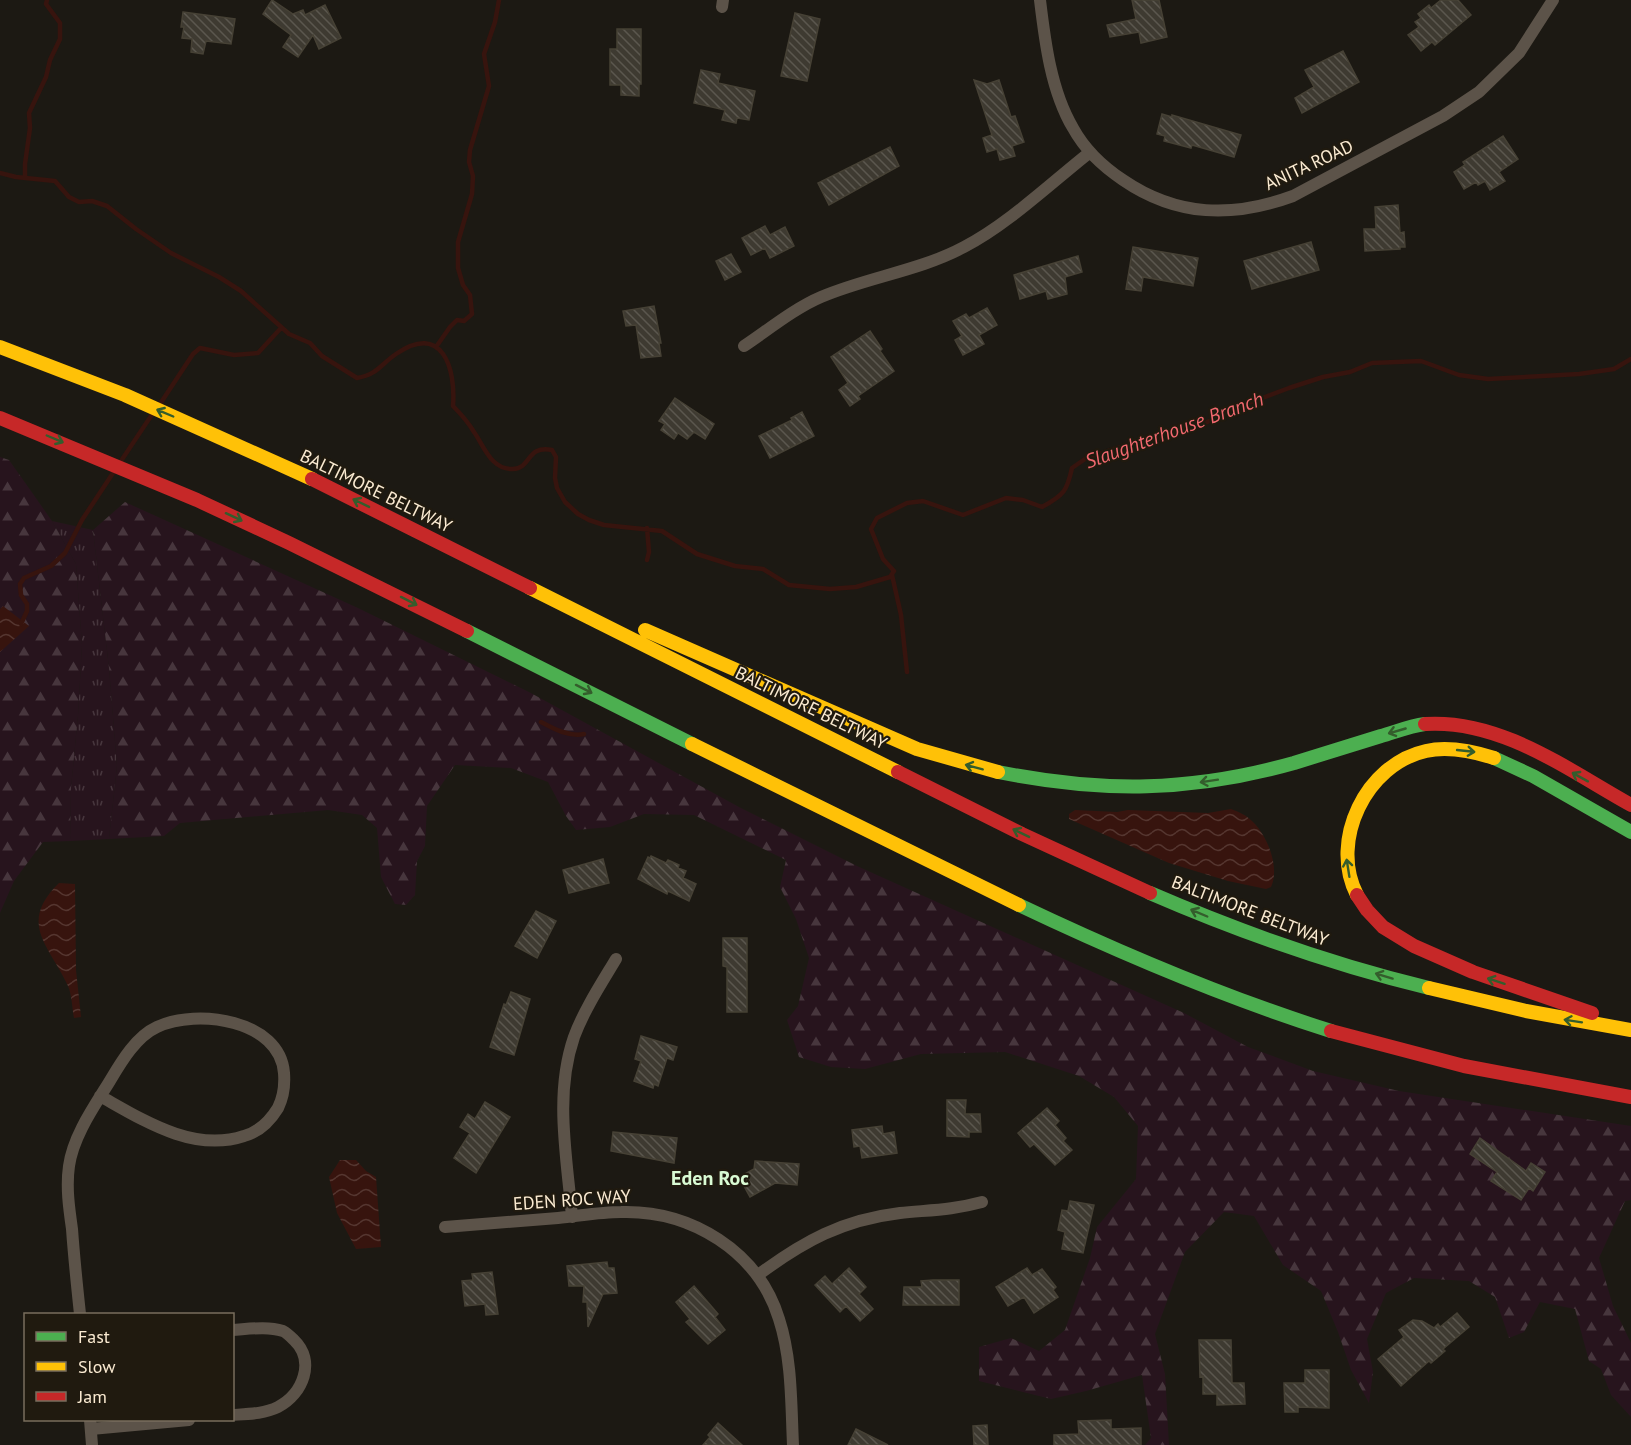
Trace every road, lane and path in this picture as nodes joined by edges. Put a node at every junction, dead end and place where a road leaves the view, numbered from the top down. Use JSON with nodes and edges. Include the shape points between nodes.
{"nodes":[{"id":1,"x":1040,"y":0,"type":"edge"},
{"id":2,"x":1553,"y":0,"type":"edge"},
{"id":3,"x":1089,"y":153,"type":"junction"},
{"id":4,"x":0,"y":346,"type":"edge"},
{"id":5,"x":744,"y":346,"type":"dead end"},
{"id":6,"x":0,"y":418,"type":"edge"},
{"id":7,"x":413,"y":529,"type":"junction"},
{"id":8,"x":1631,"y":805,"type":"edge"},
{"id":9,"x":1631,"y":832,"type":"edge"},
{"id":10,"x":616,"y":959,"type":"dead end"},
{"id":11,"x":1631,"y":1025,"type":"edge"},
{"id":12,"x":1631,"y":1030,"type":"edge"},
{"id":13,"x":100,"y":1096,"type":"junction"},
{"id":14,"x":1631,"y":1097,"type":"edge"},
{"id":15,"x":982,"y":1202,"type":"dead end"},
{"id":16,"x":572,"y":1217,"type":"junction"},
{"id":17,"x":445,"y":1227,"type":"dead end"},
{"id":18,"x":758,"y":1275,"type":"junction"},
{"id":19,"x":80,"y":1313,"type":"edge"},
{"id":20,"x":234,"y":1330,"type":"edge"},
{"id":21,"x":234,"y":1415,"type":"edge"},
{"id":22,"x":149,"y":1421,"type":"edge"},
{"id":23,"x":90,"y":1424,"type":"edge"},
{"id":24,"x":92,"y":1445,"type":"edge"},
{"id":25,"x":793,"y":1445,"type":"edge"}],
"edges":[{"from":1,"to":3,"type":"street","name":"ANITA ROAD","via":[[1061,103]]},
{"from":2,"to":3,"type":"street","name":"ANITA ROAD","via":[[1519,53],[1462,105],[1325,180],[1268,205],[1216,212],[1164,202],[1137,190]]},
{"from":3,"to":5,"type":"street","via":[[965,247],[819,298]]},
{"from":7,"to":4,"type":"highway","name":"BALTIMORE BELTWAY","one_way":true,"via":[[219,435]]},
{"from":6,"to":14,"type":"highway","one_way":true,"via":[[187,495],[290,543],[1095,942],[1300,1021],[1422,1056],[1541,1083]]},
{"from":8,"to":7,"type":"highway","one_way":true,"via":[[1511,740],[1485,730],[1443,723],[1418,725],[1250,774],[1180,786],[1102,787],[1019,778],[907,745]]},
{"from":12,"to":7,"type":"highway","name":"BALTIMORE BELTWAY","one_way":true,"via":[[1550,1017],[1432,990],[1322,958],[1218,921],[1022,834]]},
{"from":11,"to":9,"type":"highway","one_way":true,"via":[[1465,971],[1414,946],[1384,927],[1359,899],[1346,858],[1348,833],[1365,793],[1388,769],[1425,750],[1473,751],[1511,764]]},
{"from":10,"to":16,"type":"street","via":[[586,1012],[567,1063],[563,1119]]},
{"from":13,"to":13,"type":"street","via":[[140,1040],[156,1027],[181,1018],[224,1019],[246,1027],[267,1041],[284,1066],[282,1100],[273,1117],[260,1130],[244,1137],[186,1138],[161,1130]]},
{"from":13,"to":19,"type":"street","via":[[73,1148],[69,1166]]},
{"from":15,"to":18,"type":"street","via":[[842,1225],[792,1250]]},
{"from":16,"to":17,"type":"street","name":"EDEN ROC WAY"},
{"from":16,"to":18,"type":"street","name":"EDEN ROC WAY","via":[[622,1212],[671,1217],[715,1236]]},
{"from":18,"to":25,"type":"street","name":"EDEN ROC WAY","via":[[773,1301],[786,1346]]},
{"from":20,"to":21,"type":"street","via":[[267,1328],[286,1332],[301,1347],[305,1373],[292,1398],[276,1408]]},
{"from":22,"to":23,"type":"street"},
{"from":23,"to":24,"type":"street"}]}
